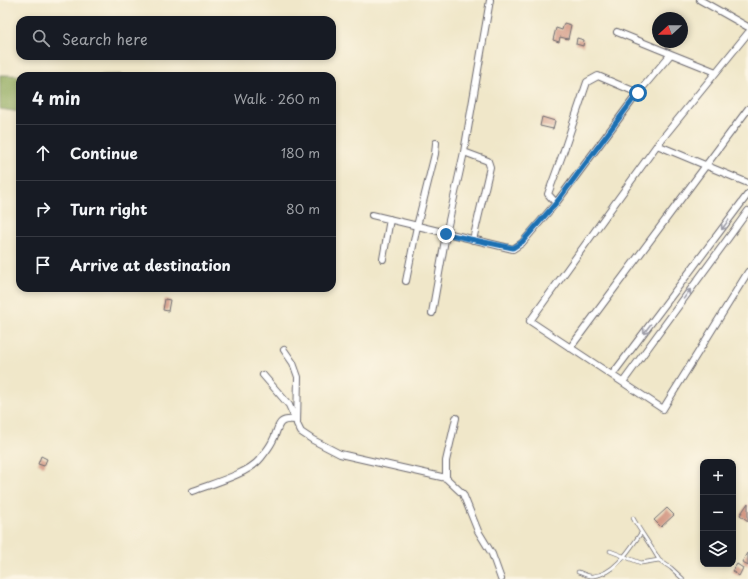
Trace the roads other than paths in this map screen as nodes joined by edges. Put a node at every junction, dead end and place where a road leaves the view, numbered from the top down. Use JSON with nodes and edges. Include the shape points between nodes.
{"nodes":[{"id":1,"x":490,"y":0,"type":"edge"},
{"id":2,"x":700,"y":0,"type":"edge"},
{"id":3,"x":748,"y":27,"type":"edge"},
{"id":4,"x":617,"y":32,"type":"dead end"},
{"id":5,"x":748,"y":33,"type":"edge"},
{"id":6,"x":671,"y":54,"type":"junction"},
{"id":7,"x":716,"y":72,"type":"junction"},
{"id":8,"x":638,"y":93,"type":"junction"},
{"id":9,"x":748,"y":109,"type":"edge"},
{"id":10,"x":436,"y":142,"type":"dead end"},
{"id":11,"x":657,"y":145,"type":"junction"},
{"id":12,"x":464,"y":152,"type":"junction"},
{"id":13,"x":706,"y":165,"type":"junction"},
{"id":14,"x":748,"y":183,"type":"edge"},
{"id":15,"x":748,"y":194,"type":"edge"},
{"id":16,"x":556,"y":203,"type":"junction"},
{"id":17,"x":748,"y":211,"type":"edge"},
{"id":18,"x":372,"y":216,"type":"dead end"},
{"id":19,"x":390,"y":219,"type":"junction"},
{"id":20,"x":417,"y":226,"type":"junction"},
{"id":21,"x":446,"y":234,"type":"junction"},
{"id":22,"x":473,"y":240,"type":"junction"},
{"id":23,"x":383,"y":259,"type":"dead end"},
{"id":24,"x":748,"y":272,"type":"edge"},
{"id":25,"x":406,"y":281,"type":"dead end"},
{"id":26,"x":432,"y":313,"type":"dead end"},
{"id":27,"x":570,"y":348,"type":"junction"},
{"id":28,"x":284,"y":350,"type":"dead end"},
{"id":29,"x":263,"y":375,"type":"dead end"},
{"id":30,"x":612,"y":375,"type":"junction"},
{"id":31,"x":623,"y":382,"type":"junction"},
{"id":32,"x":456,"y":418,"type":"dead end"},
{"id":33,"x":296,"y":422,"type":"junction"},
{"id":34,"x":446,"y":478,"type":"junction"},
{"id":35,"x":193,"y":491,"type":"dead end"},
{"id":36,"x":633,"y":518,"type":"dead end"},
{"id":37,"x":641,"y":533,"type":"junction"},
{"id":38,"x":610,"y":551,"type":"dead end"},
{"id":39,"x":624,"y":557,"type":"junction"},
{"id":40,"x":659,"y":560,"type":"junction"},
{"id":41,"x":578,"y":572,"type":"dead end"},
{"id":42,"x":501,"y":579,"type":"edge"},
{"id":43,"x":683,"y":579,"type":"edge"}],
"edges":[{"from":1,"to":12,"type":"street"},
{"from":2,"to":3,"type":"street"},
{"from":4,"to":6,"type":"street"},
{"from":5,"to":7,"type":"street"},
{"from":6,"to":7,"type":"street"},
{"from":6,"to":8,"type":"street"},
{"from":7,"to":11,"type":"street"},
{"from":8,"to":16,"type":"street"},
{"from":8,"to":16,"type":"street","via":[[598,76],[587,82],[548,194]]},
{"from":9,"to":13,"type":"street"},
{"from":10,"to":20,"type":"street"},
{"from":11,"to":13,"type":"street"},
{"from":11,"to":27,"type":"street","via":[[530,321]]},
{"from":12,"to":21,"type":"street"},
{"from":12,"to":22,"type":"street","via":[[488,161],[490,167]]},
{"from":13,"to":14,"type":"street"},
{"from":13,"to":27,"type":"street"},
{"from":15,"to":30,"type":"street","one_way":true},
{"from":16,"to":22,"type":"street","via":[[522,242],[513,248]]},
{"from":31,"to":17,"type":"street","one_way":true},
{"from":18,"to":19,"type":"street"},
{"from":19,"to":20,"type":"street"},
{"from":19,"to":23,"type":"street"},
{"from":20,"to":21,"type":"street"},
{"from":20,"to":25,"type":"street"},
{"from":21,"to":22,"type":"street"},
{"from":21,"to":26,"type":"street"},
{"from":24,"to":31,"type":"street","via":[[663,409]]},
{"from":27,"to":30,"type":"street"},
{"from":28,"to":33,"type":"street","via":[[293,363],[298,377]]},
{"from":29,"to":33,"type":"street","via":[[289,405]]},
{"from":30,"to":31,"type":"street"},
{"from":32,"to":34,"type":"street","via":[[446,461]]},
{"from":33,"to":34,"type":"street","via":[[301,432],[340,454]]},
{"from":33,"to":35,"type":"street","via":[[287,419],[282,421],[259,460],[246,470]]},
{"from":34,"to":42,"type":"street","via":[[463,494]]},
{"from":36,"to":37,"type":"lane"},
{"from":37,"to":39,"type":"lane"},
{"from":37,"to":40,"type":"lane"},
{"from":38,"to":39,"type":"lane"},
{"from":39,"to":40,"type":"lane","via":[[641,563]]},
{"from":39,"to":41,"type":"lane","via":[[603,574],[591,577]]},
{"from":40,"to":43,"type":"lane"}]}
